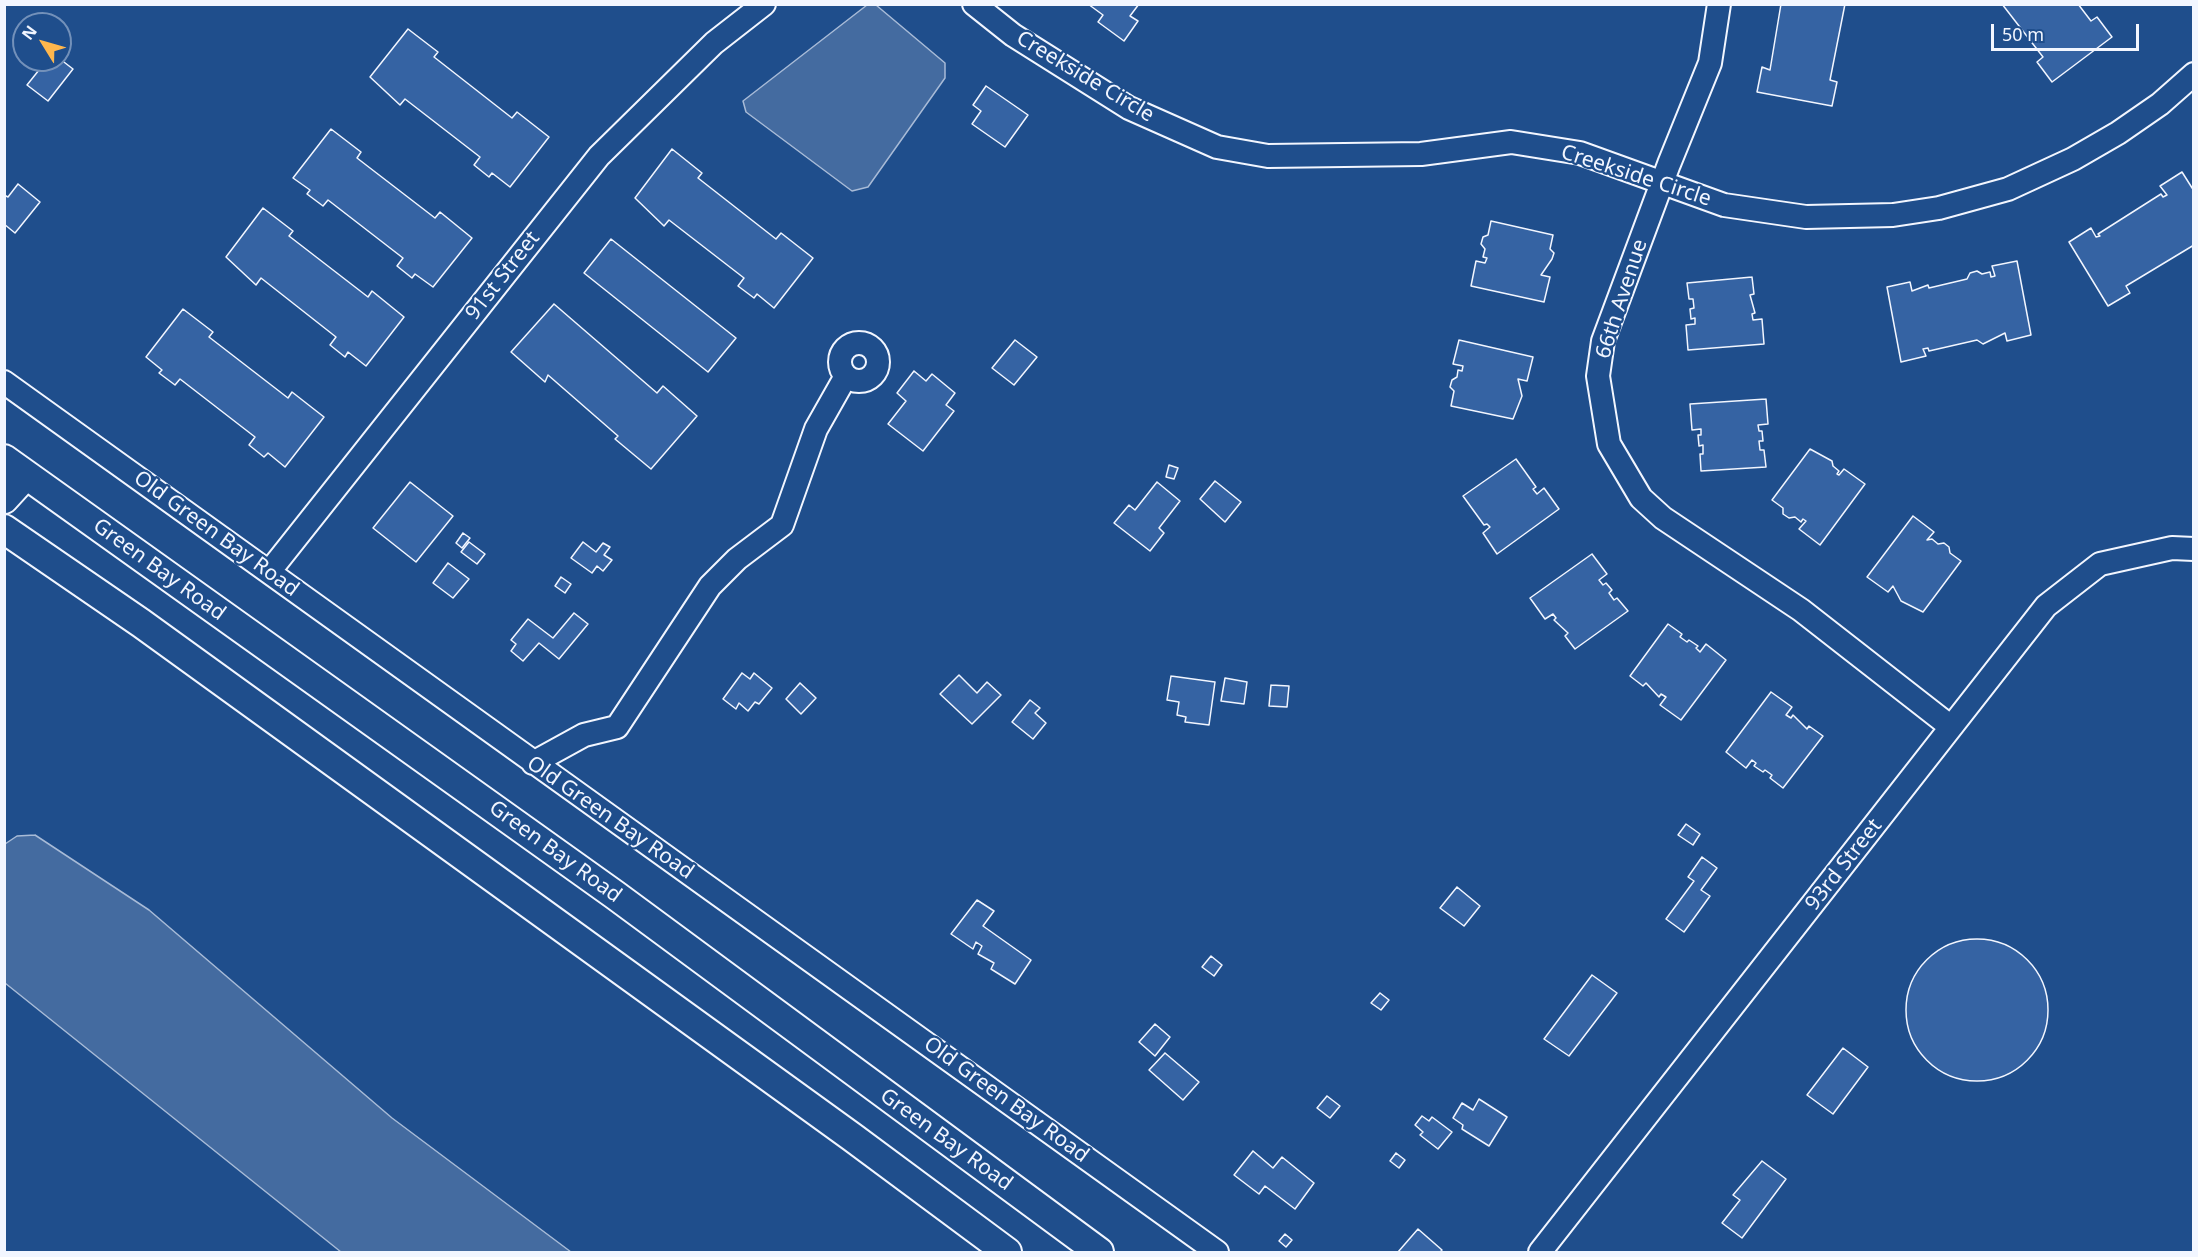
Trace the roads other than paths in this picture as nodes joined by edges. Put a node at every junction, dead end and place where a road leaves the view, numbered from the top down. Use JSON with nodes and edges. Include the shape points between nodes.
{"nodes":[{"id":1,"x":764,"y":4,"type":"edge"},
{"id":2,"x":974,"y":4,"type":"edge"},
{"id":3,"x":1719,"y":4,"type":"edge"},
{"id":4,"x":2193,"y":74,"type":"edge"},
{"id":5,"x":1662,"y":184,"type":"junction"},
{"id":6,"x":846,"y":376,"type":"dead end"},
{"id":7,"x":4,"y":382,"type":"edge"},
{"id":8,"x":15,"y":467,"type":"edge"},
{"id":9,"x":4,"y":499,"type":"edge"},
{"id":10,"x":4,"y":529,"type":"edge"},
{"id":11,"x":2193,"y":549,"type":"edge"},
{"id":12,"x":269,"y":572,"type":"junction"},
{"id":13,"x":1951,"y":727,"type":"junction"},
{"id":14,"x":533,"y":763,"type":"junction"},
{"id":15,"x":1007,"y":1252,"type":"edge"},
{"id":16,"x":1100,"y":1252,"type":"edge"},
{"id":17,"x":1217,"y":1252,"type":"edge"},
{"id":18,"x":1540,"y":1252,"type":"edge"}],
"edges":[{"from":1,"to":12,"type":"street","name":"91st Street","via":[[714,43],[599,156]]},
{"from":2,"to":5,"type":"street","name":"Creekside Circle","via":[[1013,35],[1129,108],[1217,147],[1268,156],[1421,154],[1511,142],[1580,153]]},
{"from":3,"to":5,"type":"street","name":"66th Avenue","via":[[1710,63]]},
{"from":4,"to":5,"type":"street","name":"Creekside Circle","via":[[2147,114],[2073,159],[1995,194],[1939,208],[1865,217],[1806,217],[1724,205]]},
{"from":5,"to":13,"type":"street","name":"66th Avenue","via":[[1599,358],[1602,411],[1609,444],[1641,498],[1663,518],[1801,610]]},
{"from":6,"to":14,"type":"street","via":[[816,429],[782,525],[711,586],[617,727],[584,735]]},
{"from":7,"to":12,"type":"street","name":"Old Green Bay Road"},
{"from":8,"to":9,"type":"main road"},
{"from":8,"to":16,"type":"main road","name":"Green Bay Road","via":[[615,895]]},
{"from":10,"to":15,"type":"main road","via":[[151,630]]},
{"from":11,"to":13,"type":"street","name":"93rd Street","via":[[2172,548],[2100,564],[2046,606]]},
{"from":12,"to":14,"type":"street","name":"Old Green Bay Road"},
{"from":13,"to":18,"type":"street","name":"93rd Street"},
{"from":14,"to":17,"type":"street","name":"Old Green Bay Road"}]}
